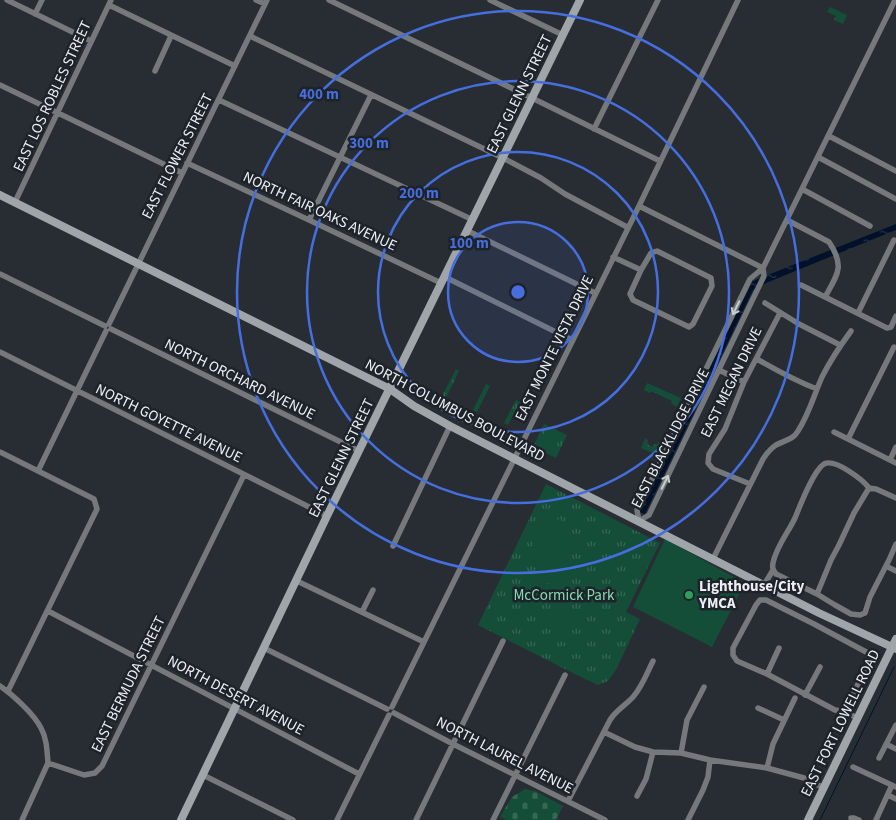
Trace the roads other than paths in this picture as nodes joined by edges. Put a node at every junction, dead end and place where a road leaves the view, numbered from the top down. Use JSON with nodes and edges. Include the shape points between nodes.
{"nodes":[{"id":1,"x":7,"y":0,"type":"edge"},
{"id":2,"x":42,"y":0,"type":"edge"},
{"id":3,"x":256,"y":0,"type":"edge"},
{"id":4,"x":329,"y":0,"type":"edge"},
{"id":5,"x":490,"y":0,"type":"edge"},
{"id":6,"x":580,"y":0,"type":"edge"},
{"id":7,"x":658,"y":0,"type":"edge"},
{"id":8,"x":738,"y":0,"type":"edge"},
{"id":9,"x":895,"y":0,"type":"edge"},
{"id":10,"x":266,"y":2,"type":"edge"},
{"id":11,"x":110,"y":3,"type":"edge"},
{"id":12,"x":35,"y":14,"type":"junction"},
{"id":13,"x":563,"y":34,"type":"junction"},
{"id":14,"x":172,"y":36,"type":"junction"},
{"id":15,"x":250,"y":36,"type":"junction"},
{"id":16,"x":91,"y":41,"type":"junction"},
{"id":17,"x":235,"y":66,"type":"junction"},
{"id":18,"x":155,"y":71,"type":"dead end"},
{"id":19,"x":0,"y":85,"type":"edge"},
{"id":20,"x":371,"y":95,"type":"junction"},
{"id":21,"x":532,"y":98,"type":"junction"},
{"id":22,"x":219,"y":100,"type":"junction"},
{"id":23,"x":58,"y":112,"type":"junction"},
{"id":24,"x":594,"y":129,"type":"junction"},
{"id":25,"x":828,"y":136,"type":"junction"},
{"id":26,"x":339,"y":157,"type":"junction"},
{"id":27,"x":818,"y":157,"type":"junction"},
{"id":28,"x":503,"y":158,"type":"junction"},
{"id":29,"x":660,"y":161,"type":"junction"},
{"id":30,"x":187,"y":163,"type":"junction"},
{"id":31,"x":896,"y":171,"type":"edge"},
{"id":32,"x":182,"y":173,"type":"junction"},
{"id":33,"x":802,"y":189,"type":"junction"},
{"id":34,"x":0,"y":195,"type":"edge"},
{"id":35,"x":896,"y":199,"type":"edge"},
{"id":36,"x":15,"y":202,"type":"junction"},
{"id":37,"x":639,"y":206,"type":"junction"},
{"id":38,"x":309,"y":220,"type":"junction"},
{"id":39,"x":473,"y":220,"type":"junction"},
{"id":40,"x":787,"y":220,"type":"junction"},
{"id":41,"x":870,"y":226,"type":"dead end"},
{"id":42,"x":627,"y":227,"type":"junction"},
{"id":43,"x":468,"y":231,"type":"junction"},
{"id":44,"x":894,"y":240,"type":"dead end"},
{"id":45,"x":613,"y":256,"type":"junction"},
{"id":46,"x":138,"y":264,"type":"junction"},
{"id":47,"x":762,"y":268,"type":"junction"},
{"id":48,"x":641,"y":270,"type":"junction"},
{"id":49,"x":0,"y":274,"type":"edge"},
{"id":50,"x":443,"y":280,"type":"junction"},
{"id":51,"x":801,"y":285,"type":"dead end"},
{"id":52,"x":595,"y":293,"type":"junction"},
{"id":53,"x":825,"y":296,"type":"junction"},
{"id":54,"x":765,"y":303,"type":"dead end"},
{"id":55,"x":780,"y":313,"type":"junction"},
{"id":56,"x":858,"y":314,"type":"junction"},
{"id":57,"x":896,"y":316,"type":"edge"},
{"id":58,"x":107,"y":327,"type":"junction"},
{"id":59,"x":851,"y":331,"type":"dead end"},
{"id":60,"x":572,"y":340,"type":"junction"},
{"id":61,"x":840,"y":345,"type":"junction"},
{"id":62,"x":894,"y":346,"type":"dead end"},
{"id":63,"x":0,"y":352,"type":"edge"},
{"id":64,"x":757,"y":358,"type":"junction"},
{"id":65,"x":889,"y":358,"type":"junction"},
{"id":66,"x":896,"y":361,"type":"edge"},
{"id":67,"x":719,"y":370,"type":"junction"},
{"id":68,"x":744,"y":382,"type":"junction"},
{"id":69,"x":390,"y":389,"type":"junction"},
{"id":70,"x":817,"y":390,"type":"junction"},
{"id":71,"x":76,"y":391,"type":"junction"},
{"id":72,"x":450,"y":426,"type":"junction"},
{"id":73,"x":834,"y":432,"type":"dead end"},
{"id":74,"x":848,"y":439,"type":"junction"},
{"id":75,"x":896,"y":447,"type":"edge"},
{"id":76,"x":359,"y":451,"type":"junction"},
{"id":77,"x":0,"y":452,"type":"edge"},
{"id":78,"x":514,"y":458,"type":"junction"},
{"id":79,"x":893,"y":462,"type":"edge"},
{"id":80,"x":38,"y":471,"type":"junction"},
{"id":81,"x":244,"y":475,"type":"junction"},
{"id":82,"x":750,"y":484,"type":"junction"},
{"id":83,"x":869,"y":488,"type":"junction"},
{"id":84,"x":896,"y":498,"type":"edge"},
{"id":85,"x":327,"y":516,"type":"junction"},
{"id":86,"x":639,"y":521,"type":"junction"},
{"id":87,"x":896,"y":544,"type":"edge"},
{"id":88,"x":393,"y":546,"type":"dead end"},
{"id":89,"x":713,"y":559,"type":"junction"},
{"id":90,"x":886,"y":566,"type":"junction"},
{"id":91,"x":773,"y":570,"type":"junction"},
{"id":92,"x":896,"y":571,"type":"edge"},
{"id":93,"x":297,"y":580,"type":"junction"},
{"id":94,"x":764,"y":585,"type":"junction"},
{"id":95,"x":373,"y":590,"type":"dead end"},
{"id":96,"x":817,"y":594,"type":"junction"},
{"id":97,"x":48,"y":611,"type":"junction"},
{"id":98,"x":362,"y":612,"type":"junction"},
{"id":99,"x":820,"y":613,"type":"junction"},
{"id":100,"x":814,"y":624,"type":"junction"},
{"id":101,"x":896,"y":639,"type":"edge"},
{"id":102,"x":502,"y":641,"type":"dead end"},
{"id":103,"x":424,"y":642,"type":"junction"},
{"id":104,"x":264,"y":648,"type":"junction"},
{"id":105,"x":779,"y":648,"type":"dead end"},
{"id":106,"x":894,"y":648,"type":"edge"},
{"id":107,"x":654,"y":661,"type":"dead end"},
{"id":108,"x":152,"y":665,"type":"junction"},
{"id":109,"x":820,"y":667,"type":"dead end"},
{"id":110,"x":767,"y":674,"type":"junction"},
{"id":111,"x":565,"y":675,"type":"dead end"},
{"id":112,"x":0,"y":686,"type":"edge"},
{"id":113,"x":704,"y":687,"type":"dead end"},
{"id":114,"x":8,"y":691,"type":"junction"},
{"id":115,"x":805,"y":695,"type":"junction"},
{"id":116,"x":795,"y":698,"type":"dead end"},
{"id":117,"x":758,"y":708,"type":"dead end"},
{"id":118,"x":234,"y":709,"type":"junction"},
{"id":119,"x":391,"y":711,"type":"junction"},
{"id":120,"x":842,"y":711,"type":"junction"},
{"id":121,"x":858,"y":718,"type":"junction"},
{"id":122,"x":784,"y":720,"type":"junction"},
{"id":123,"x":896,"y":725,"type":"edge"},
{"id":124,"x":604,"y":732,"type":"junction"},
{"id":125,"x":894,"y":736,"type":"edge"},
{"id":126,"x":453,"y":744,"type":"junction"},
{"id":127,"x":886,"y":744,"type":"junction"},
{"id":128,"x":896,"y":749,"type":"edge"},
{"id":129,"x":653,"y":752,"type":"junction"},
{"id":130,"x":681,"y":753,"type":"junction"},
{"id":131,"x":879,"y":758,"type":"dead end"},
{"id":132,"x":710,"y":760,"type":"junction"},
{"id":133,"x":48,"y":763,"type":"junction"},
{"id":134,"x":853,"y":767,"type":"dead end"},
{"id":135,"x":767,"y":768,"type":"junction"},
{"id":136,"x":359,"y":774,"type":"junction"},
{"id":137,"x":515,"y":774,"type":"junction"},
{"id":138,"x":203,"y":775,"type":"junction"},
{"id":139,"x":894,"y":786,"type":"edge"},
{"id":140,"x":824,"y":788,"type":"junction"},
{"id":141,"x":888,"y":795,"type":"junction"},
{"id":142,"x":637,"y":796,"type":"dead end"},
{"id":143,"x":896,"y":799,"type":"edge"},
{"id":144,"x":568,"y":801,"type":"junction"},
{"id":145,"x":850,"y":818,"type":"edge"},
{"id":146,"x":22,"y":820,"type":"edge"},
{"id":147,"x":181,"y":820,"type":"edge"},
{"id":148,"x":293,"y":820,"type":"edge"},
{"id":149,"x":337,"y":820,"type":"edge"},
{"id":150,"x":416,"y":820,"type":"edge"},
{"id":151,"x":493,"y":820,"type":"edge"},
{"id":152,"x":605,"y":820,"type":"edge"},
{"id":153,"x":688,"y":820,"type":"edge"},
{"id":154,"x":808,"y":820,"type":"edge"},
{"id":155,"x":859,"y":820,"type":"edge"},
{"id":156,"x":876,"y":820,"type":"edge"}],
"edges":[{"from":1,"to":12,"type":"street"},
{"from":2,"to":12,"type":"street"},
{"from":3,"to":10,"type":"street"},
{"from":4,"to":21,"type":"street"},
{"from":5,"to":13,"type":"street"},
{"from":6,"to":13,"type":"street","name":"EAST GLENN STREET"},
{"from":7,"to":24,"type":"street"},
{"from":8,"to":29,"type":"street","name":"EAST MONTE VISTA DRIVE"},
{"from":9,"to":25,"type":"street","name":"EAST BLACKLIDGE DRIVE"},
{"from":10,"to":15,"type":"street","name":"EAST FLOWER STREET"},
{"from":11,"to":14,"type":"street"},
{"from":11,"to":16,"type":"street","name":"EAST LOS ROBLES STREET"},
{"from":12,"to":16,"type":"street"},
{"from":13,"to":21,"type":"street","name":"EAST GLENN STREET"},
{"from":14,"to":17,"type":"street"},
{"from":14,"to":18,"type":"street"},
{"from":15,"to":17,"type":"street","name":"EAST FLOWER STREET"},
{"from":15,"to":20,"type":"street"},
{"from":16,"to":23,"type":"street","name":"EAST LOS ROBLES STREET"},
{"from":17,"to":22,"type":"street","name":"EAST FLOWER STREET"},
{"from":19,"to":23,"type":"street"},
{"from":20,"to":26,"type":"street"},
{"from":20,"to":28,"type":"street"},
{"from":21,"to":24,"type":"street"},
{"from":21,"to":28,"type":"street","name":"EAST GLENN STREET"},
{"from":22,"to":26,"type":"street"},
{"from":22,"to":30,"type":"street","name":"EAST FLOWER STREET"},
{"from":23,"to":32,"type":"street"},
{"from":23,"to":36,"type":"street","name":"EAST LOS ROBLES STREET"},
{"from":24,"to":29,"type":"street"},
{"from":25,"to":27,"type":"street","name":"EAST BLACKLIDGE DRIVE"},
{"from":25,"to":31,"type":"street"},
{"from":26,"to":38,"type":"street"},
{"from":26,"to":39,"type":"street"},
{"from":27,"to":33,"type":"street","name":"EAST BLACKLIDGE DRIVE"},
{"from":27,"to":35,"type":"street"},
{"from":28,"to":39,"type":"street","name":"EAST GLENN STREET"},
{"from":28,"to":42,"type":"street"},
{"from":29,"to":37,"type":"street","name":"EAST MONTE VISTA DRIVE"},
{"from":30,"to":32,"type":"street","name":"EAST FLOWER STREET"},
{"from":30,"to":38,"type":"street","name":"NORTH FAIR OAKS AVENUE"},
{"from":32,"to":46,"type":"street","name":"EAST FLOWER STREET"},
{"from":33,"to":40,"type":"street","name":"EAST BLACKLIDGE DRIVE"},
{"from":33,"to":41,"type":"street"},
{"from":34,"to":36,"type":"street","name":"NORTH COLUMBUS BOULEVARD"},
{"from":36,"to":46,"type":"street","name":"NORTH COLUMBUS BOULEVARD"},
{"from":37,"to":42,"type":"street","name":"EAST MONTE VISTA DRIVE"},
{"from":37,"to":47,"type":"street"},
{"from":38,"to":50,"type":"street","name":"NORTH FAIR OAKS AVENUE"},
{"from":39,"to":43,"type":"street","name":"EAST GLENN STREET"},
{"from":40,"to":47,"type":"street","name":"EAST BLACKLIDGE DRIVE"},
{"from":40,"to":53,"type":"street","via":[[832,246],[839,266],[838,274]]},
{"from":42,"to":45,"type":"street","name":"EAST MONTE VISTA DRIVE"},
{"from":43,"to":50,"type":"street","name":"EAST GLENN STREET"},
{"from":43,"to":52,"type":"street"},
{"from":44,"to":56,"type":"street"},
{"from":45,"to":48,"type":"street"},
{"from":45,"to":52,"type":"street","name":"EAST MONTE VISTA DRIVE"},
{"from":46,"to":58,"type":"street","name":"EAST FLOWER STREET"},
{"from":46,"to":69,"type":"street","name":"NORTH COLUMBUS BOULEVARD"},
{"from":47,"to":67,"type":"street","name":"EAST BLACKLIDGE DRIVE","via":[[764,276]]},
{"from":47,"to":86,"type":"street","name":"EAST BLACKLIDGE DRIVE","one_way":true,"via":[[750,279],[637,510]]},
{"from":48,"to":48,"type":"street","via":[[651,253],[657,251],[711,278],[712,286],[693,324],[689,327],[633,300],[630,294]]},
{"from":49,"to":58,"type":"street","name":"NORTH ORCHARD AVENUE"},
{"from":50,"to":60,"type":"street","name":"NORTH FAIR OAKS AVENUE"},
{"from":50,"to":69,"type":"street","name":"EAST GLENN STREET"},
{"from":51,"to":53,"type":"street"},
{"from":52,"to":60,"type":"street","name":"EAST MONTE VISTA DRIVE"},
{"from":53,"to":56,"type":"street"},
{"from":54,"to":55,"type":"street"},
{"from":55,"to":61,"type":"street"},
{"from":55,"to":64,"type":"street","name":"EAST MEGAN DRIVE"},
{"from":56,"to":57,"type":"street","via":[[887,328],[891,327]]},
{"from":58,"to":71,"type":"street","name":"EAST FLOWER STREET"},
{"from":58,"to":76,"type":"street","name":"NORTH ORCHARD AVENUE"},
{"from":59,"to":61,"type":"street"},
{"from":60,"to":78,"type":"street","name":"EAST MONTE VISTA DRIVE"},
{"from":61,"to":70,"type":"street"},
{"from":62,"to":65,"type":"street"},
{"from":63,"to":71,"type":"street","name":"NORTH GOYETTE AVENUE"},
{"from":64,"to":68,"type":"street","name":"EAST MEGAN DRIVE"},
{"from":64,"to":70,"type":"street"},
{"from":65,"to":66,"type":"street"},
{"from":65,"to":74,"type":"street"},
{"from":67,"to":68,"type":"street"},
{"from":86,"to":67,"type":"street","name":"EAST BLACKLIDGE DRIVE","one_way":true,"via":[[649,515]]},
{"from":68,"to":82,"type":"street","name":"EAST MEGAN DRIVE","via":[[725,428],[709,454],[708,463],[713,469]]},
{"from":69,"to":72,"type":"street","name":"NORTH COLUMBUS BOULEVARD"},
{"from":69,"to":76,"type":"street","name":"EAST GLENN STREET"},
{"from":70,"to":82,"type":"street","via":[[798,432],[769,450]]},
{"from":71,"to":80,"type":"street","name":"EAST FLOWER STREET"},
{"from":71,"to":81,"type":"street","name":"NORTH GOYETTE AVENUE"},
{"from":72,"to":78,"type":"street","name":"NORTH COLUMBUS BOULEVARD"},
{"from":72,"to":88,"type":"street"},
{"from":73,"to":74,"type":"street"},
{"from":74,"to":79,"type":"street"},
{"from":75,"to":79,"type":"street"},
{"from":76,"to":85,"type":"street","name":"EAST GLENN STREET"},
{"from":77,"to":80,"type":"street"},
{"from":78,"to":86,"type":"street","name":"NORTH COLUMBUS BOULEVARD"},
{"from":78,"to":103,"type":"street","name":"EAST MONTE VISTA DRIVE"},
{"from":80,"to":97,"type":"street","via":[[94,499],[97,509]]},
{"from":81,"to":85,"type":"street","name":"NORTH GOYETTE AVENUE"},
{"from":81,"to":108,"type":"street","name":"EAST BERMUDA STREET"},
{"from":82,"to":89,"type":"street"},
{"from":83,"to":84,"type":"street"},
{"from":83,"to":91,"type":"street","via":[[851,472],[833,463],[822,466],[779,547]]},
{"from":83,"to":96,"type":"street"},
{"from":85,"to":93,"type":"street","name":"EAST GLENN STREET"},
{"from":86,"to":89,"type":"street","name":"NORTH COLUMBUS BOULEVARD"},
{"from":87,"to":90,"type":"street"},
{"from":89,"to":94,"type":"street","name":"NORTH COLUMBUS BOULEVARD"},
{"from":90,"to":92,"type":"street"},
{"from":90,"to":96,"type":"street","via":[[865,613],[860,616]]},
{"from":91,"to":94,"type":"street"},
{"from":91,"to":96,"type":"street"},
{"from":93,"to":98,"type":"street"},
{"from":93,"to":104,"type":"street","name":"EAST GLENN STREET"},
{"from":94,"to":99,"type":"street","name":"NORTH COLUMBUS BOULEVARD"},
{"from":95,"to":98,"type":"street"},
{"from":97,"to":108,"type":"street","name":"NORTH DESERT AVENUE"},
{"from":97,"to":114,"type":"street"},
{"from":98,"to":103,"type":"street"},
{"from":99,"to":100,"type":"street"},
{"from":99,"to":106,"type":"street","name":"NORTH COLUMBUS BOULEVARD"},
{"from":100,"to":110,"type":"street","via":[[760,600],[733,648],[733,655]]},
{"from":100,"to":120,"type":"street","name":"EAST FORT LOWELL ROAD","via":[[868,653],[868,663]]},
{"from":101,"to":106,"type":"street","name":"EAST FORT LOWELL ROAD"},
{"from":102,"to":126,"type":"street"},
{"from":103,"to":119,"type":"street","name":"EAST MONTE VISTA DRIVE"},
{"from":104,"to":118,"type":"street","name":"EAST GLENN STREET"},
{"from":104,"to":119,"type":"street","name":"NORTH LAUREL AVENUE"},
{"from":105,"to":110,"type":"street"},
{"from":106,"to":121,"type":"street","name":"EAST FORT LOWELL ROAD"},
{"from":107,"to":124,"type":"street","via":[[638,691],[614,714]]},
{"from":108,"to":118,"type":"street","name":"NORTH DESERT AVENUE"},
{"from":108,"to":133,"type":"street","name":"EAST BERMUDA STREET","via":[[102,766],[94,773],[84,774]]},
{"from":109,"to":115,"type":"street"},
{"from":110,"to":115,"type":"street"},
{"from":111,"to":137,"type":"street"},
{"from":112,"to":114,"type":"street"},
{"from":113,"to":130,"type":"street","via":[[687,720]]},
{"from":114,"to":133,"type":"street","via":[[42,729]]},
{"from":115,"to":120,"type":"street"},
{"from":116,"to":122,"type":"street"},
{"from":117,"to":122,"type":"street"},
{"from":118,"to":136,"type":"street","name":"NORTH DESERT AVENUE"},
{"from":118,"to":138,"type":"street","name":"EAST GLENN STREET"},
{"from":119,"to":126,"type":"street","name":"NORTH LAUREL AVENUE"},
{"from":119,"to":136,"type":"street","name":"EAST MONTE VISTA DRIVE"},
{"from":120,"to":121,"type":"street"},
{"from":121,"to":140,"type":"street","name":"EAST FORT LOWELL ROAD"},
{"from":122,"to":135,"type":"street","via":[[772,744]]},
{"from":123,"to":125,"type":"street"},
{"from":124,"to":129,"type":"street"},
{"from":124,"to":144,"type":"street"},
{"from":125,"to":127,"type":"street"},
{"from":126,"to":137,"type":"street","name":"NORTH LAUREL AVENUE"},
{"from":126,"to":150,"type":"street"},
{"from":127,"to":128,"type":"street"},
{"from":127,"to":131,"type":"street"},
{"from":129,"to":130,"type":"street"},
{"from":129,"to":142,"type":"street","via":[[646,779]]},
{"from":130,"to":132,"type":"street"},
{"from":132,"to":135,"type":"street"},
{"from":132,"to":153,"type":"street","via":[[708,777]]},
{"from":133,"to":146,"type":"street"},
{"from":134,"to":139,"type":"street"},
{"from":135,"to":140,"type":"street","via":[[804,778]]},
{"from":136,"to":149,"type":"street","name":"EAST MONTE VISTA DRIVE"},
{"from":137,"to":144,"type":"street","name":"NORTH LAUREL AVENUE"},
{"from":137,"to":151,"type":"street"},
{"from":138,"to":147,"type":"street","name":"EAST GLENN STREET"},
{"from":138,"to":148,"type":"street"},
{"from":139,"to":141,"type":"street"},
{"from":140,"to":154,"type":"street","name":"EAST FORT LOWELL ROAD"},
{"from":141,"to":143,"type":"street"},
{"from":141,"to":156,"type":"street"},
{"from":144,"to":152,"type":"street","name":"NORTH LAUREL AVENUE"},
{"from":145,"to":155,"type":"street"}]}
